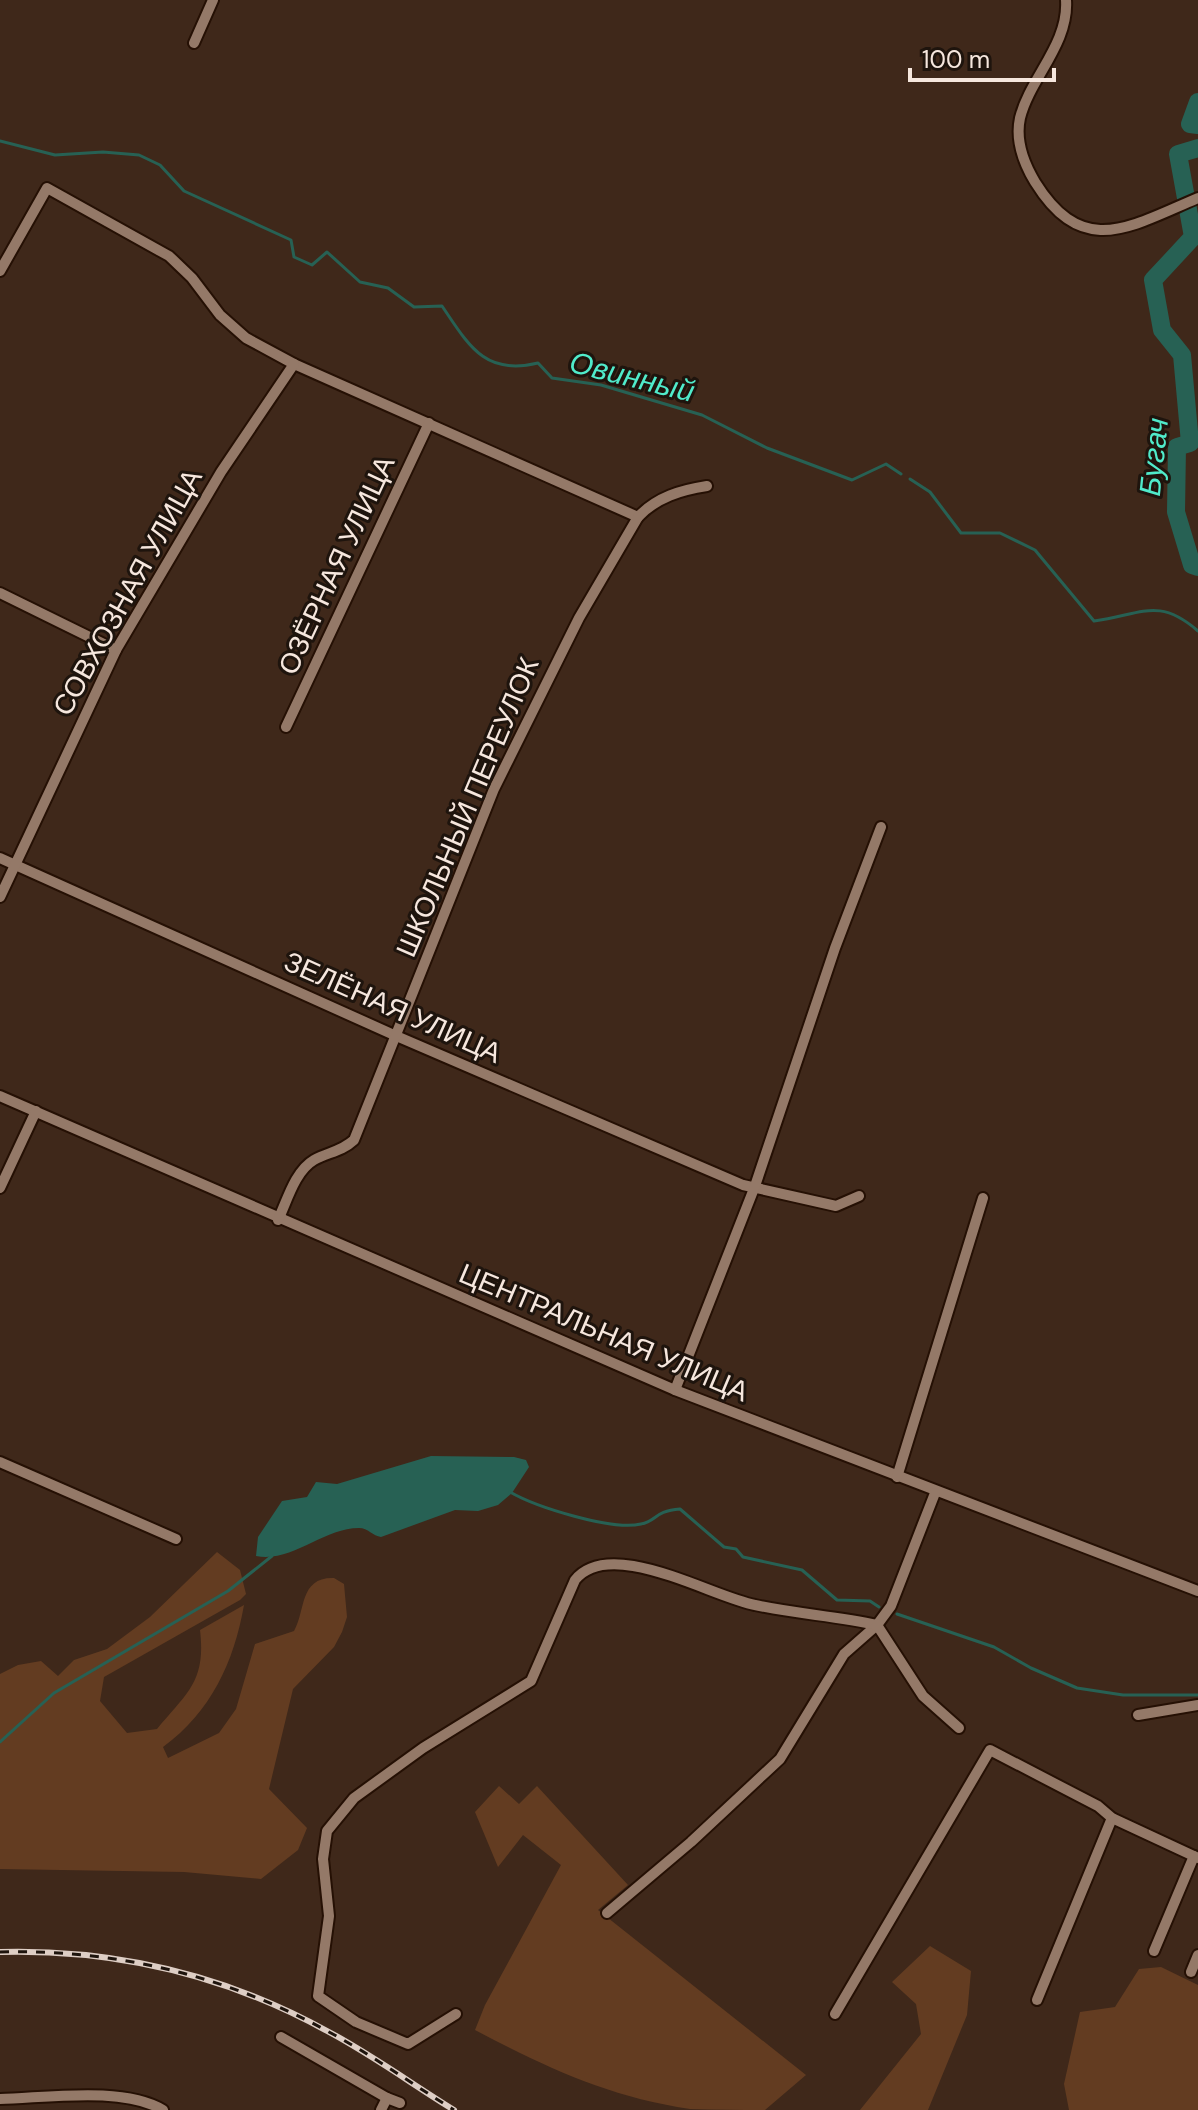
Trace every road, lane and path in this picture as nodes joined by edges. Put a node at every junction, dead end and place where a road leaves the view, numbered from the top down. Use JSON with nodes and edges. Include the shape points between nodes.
{"nodes":[{"id":1,"x":213,"y":0,"type":"edge"},
{"id":2,"x":1066,"y":0,"type":"edge"},
{"id":3,"x":194,"y":43,"type":"dead end"},
{"id":4,"x":1198,"y":198,"type":"edge"},
{"id":5,"x":0,"y":271,"type":"edge"},
{"id":6,"x":294,"y":364,"type":"junction"},
{"id":7,"x":429,"y":423,"type":"junction"},
{"id":8,"x":707,"y":486,"type":"dead end"},
{"id":9,"x":638,"y":517,"type":"junction"},
{"id":10,"x":0,"y":593,"type":"edge"},
{"id":11,"x":116,"y":650,"type":"junction"},
{"id":12,"x":286,"y":727,"type":"dead end"},
{"id":13,"x":881,"y":827,"type":"dead end"},
{"id":14,"x":0,"y":858,"type":"edge"},
{"id":15,"x":13,"y":865,"type":"junction"},
{"id":16,"x":0,"y":897,"type":"edge"},
{"id":17,"x":394,"y":1035,"type":"junction"},
{"id":18,"x":0,"y":1096,"type":"edge"},
{"id":19,"x":36,"y":1111,"type":"junction"},
{"id":20,"x":755,"y":1186,"type":"junction"},
{"id":21,"x":0,"y":1188,"type":"edge"},
{"id":22,"x":859,"y":1196,"type":"dead end"},
{"id":23,"x":983,"y":1198,"type":"dead end"},
{"id":24,"x":278,"y":1220,"type":"junction"},
{"id":25,"x":675,"y":1390,"type":"junction"},
{"id":26,"x":0,"y":1462,"type":"edge"},
{"id":27,"x":897,"y":1477,"type":"junction"},
{"id":28,"x":935,"y":1493,"type":"junction"},
{"id":29,"x":176,"y":1539,"type":"dead end"},
{"id":30,"x":1198,"y":1591,"type":"edge"},
{"id":31,"x":877,"y":1625,"type":"junction"},
{"id":32,"x":1198,"y":1705,"type":"edge"},
{"id":33,"x":1138,"y":1715,"type":"dead end"},
{"id":34,"x":959,"y":1728,"type":"dead end"},
{"id":35,"x":1112,"y":1818,"type":"junction"},
{"id":36,"x":1196,"y":1857,"type":"edge"},
{"id":37,"x":607,"y":1913,"type":"dead end"},
{"id":38,"x":1154,"y":1951,"type":"dead end"},
{"id":39,"x":1198,"y":1955,"type":"edge"},
{"id":40,"x":1191,"y":1972,"type":"dead end"},
{"id":41,"x":1037,"y":2000,"type":"dead end"},
{"id":42,"x":456,"y":2014,"type":"dead end"},
{"id":43,"x":835,"y":2014,"type":"dead end"},
{"id":44,"x":281,"y":2037,"type":"dead end"},
{"id":45,"x":387,"y":2098,"type":"junction"},
{"id":46,"x":0,"y":2099,"type":"edge"},
{"id":47,"x":400,"y":2103,"type":"dead end"},
{"id":48,"x":163,"y":2110,"type":"edge"},
{"id":49,"x":381,"y":2110,"type":"edge"}],
"edges":[{"from":1,"to":3,"type":"street"},
{"from":2,"to":4,"type":"street","via":[[1060,35],[1020,120],[1018,137],[1027,168],[1061,217],[1079,227],[1103,231]]},
{"from":5,"to":6,"type":"street","via":[[47,188],[169,256],[236,330]]},
{"from":6,"to":7,"type":"street"},
{"from":6,"to":11,"type":"street","name":"СОВХОЗНАЯ УЛИЦА","via":[[221,472]]},
{"from":7,"to":9,"type":"street"},
{"from":7,"to":12,"type":"street","name":"ОЗЁРНАЯ УЛИЦА"},
{"from":8,"to":9,"type":"street","via":[[670,495]]},
{"from":9,"to":17,"type":"street","name":"ШКОЛЬНЫЙ ПЕРЕУЛОК","via":[[527,717]]},
{"from":10,"to":11,"type":"street"},
{"from":11,"to":15,"type":"street","name":"СОВХОЗНАЯ УЛИЦА"},
{"from":13,"to":20,"type":"street"},
{"from":14,"to":15,"type":"street","name":"ЗЕЛЁНАЯ УЛИЦА"},
{"from":15,"to":16,"type":"street","name":"СОВХОЗНАЯ УЛИЦА"},
{"from":15,"to":17,"type":"street","name":"ЗЕЛЁНАЯ УЛИЦА"},
{"from":17,"to":20,"type":"street","name":"ЗЕЛЁНАЯ УЛИЦА"},
{"from":17,"to":24,"type":"street","name":"ШКОЛЬНЫЙ ПЕРЕУЛОК","via":[[354,1140],[301,1172]]},
{"from":18,"to":19,"type":"street","name":"ЦЕНТРАЛЬНАЯ УЛИЦА"},
{"from":19,"to":21,"type":"street"},
{"from":19,"to":24,"type":"street","name":"ЦЕНТРАЛЬНАЯ УЛИЦА"},
{"from":20,"to":22,"type":"street","name":"ЗЕЛЁНАЯ УЛИЦА","via":[[836,1206]]},
{"from":20,"to":25,"type":"street"},
{"from":23,"to":27,"type":"street"},
{"from":24,"to":25,"type":"street","name":"ЦЕНТРАЛЬНАЯ УЛИЦА"},
{"from":25,"to":27,"type":"street","name":"ЦЕНТРАЛЬНАЯ УЛИЦА"},
{"from":26,"to":29,"type":"street"},
{"from":27,"to":28,"type":"street","name":"ЦЕНТРАЛЬНАЯ УЛИЦА"},
{"from":28,"to":30,"type":"street","name":"ЦЕНТРАЛЬНАЯ УЛИЦА"},
{"from":28,"to":31,"type":"street","via":[[891,1606]]},
{"from":31,"to":34,"type":"street","via":[[923,1696]]},
{"from":31,"to":37,"type":"street","via":[[844,1654],[780,1759]]},
{"from":31,"to":42,"type":"street","via":[[756,1606],[667,1573],[599,1565],[580,1574],[531,1681],[354,1798],[327,1831],[323,1859],[329,1916],[318,1996],[356,2022],[408,2044]]},
{"from":32,"to":33,"type":"street"},
{"from":35,"to":36,"type":"street"},
{"from":35,"to":41,"type":"street"},
{"from":35,"to":43,"type":"street","via":[[990,1750]]},
{"from":36,"to":38,"type":"street"},
{"from":39,"to":40,"type":"street"},
{"from":44,"to":45,"type":"street"},
{"from":45,"to":47,"type":"street"},
{"from":45,"to":49,"type":"street"},
{"from":46,"to":48,"type":"street","via":[[119,2097]]}]}
